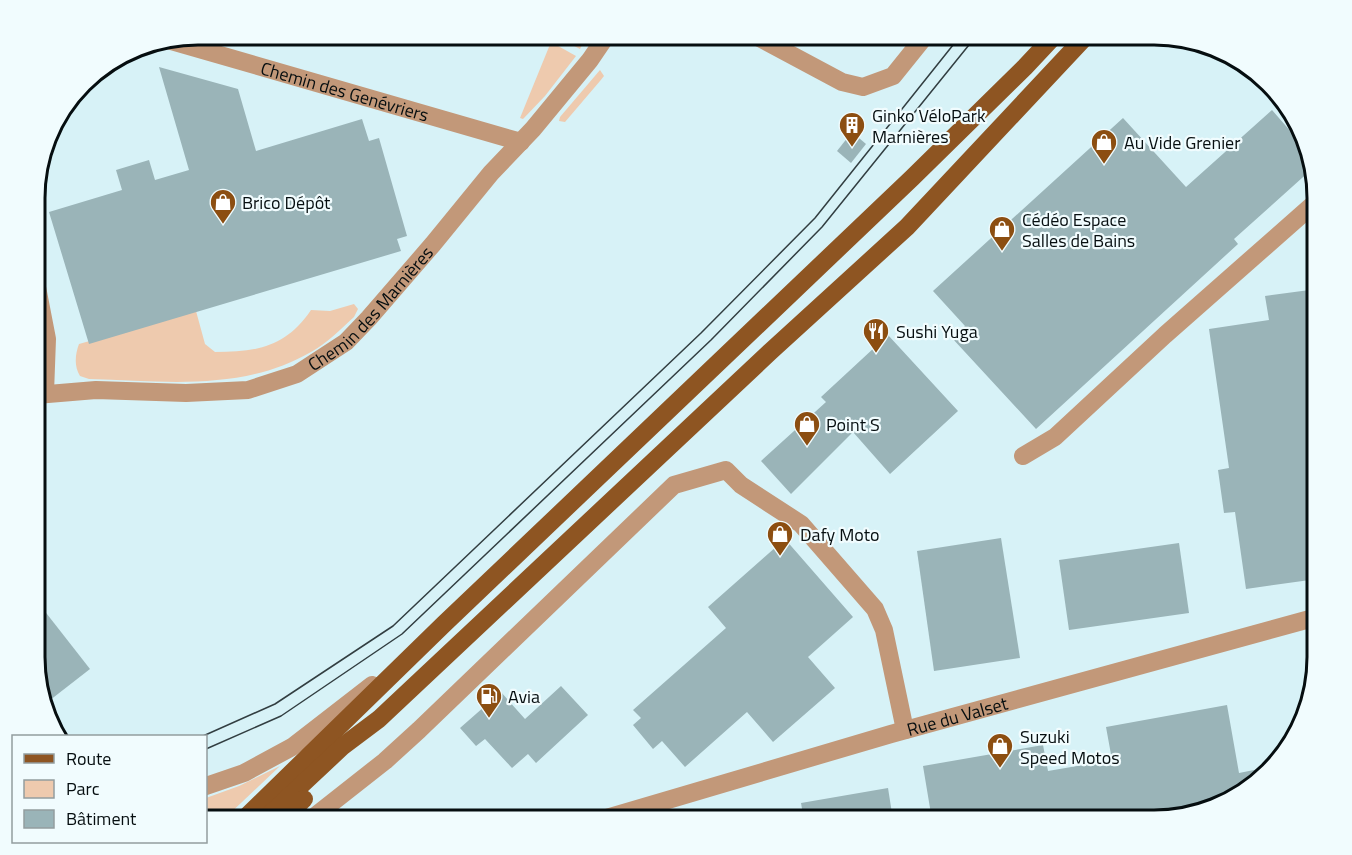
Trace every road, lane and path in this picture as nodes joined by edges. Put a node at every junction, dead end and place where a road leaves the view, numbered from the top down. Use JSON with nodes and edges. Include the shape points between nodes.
{"nodes":[{"id":1,"x":600,"y":45,"type":"edge"},
{"id":2,"x":774,"y":45,"type":"edge"},
{"id":3,"x":917,"y":45,"type":"edge"},
{"id":4,"x":1045,"y":45,"type":"edge"},
{"id":5,"x":1078,"y":45,"type":"edge"},
{"id":6,"x":187,"y":46,"type":"edge"},
{"id":7,"x":521,"y":142,"type":"junction"},
{"id":8,"x":1307,"y":210,"type":"edge"},
{"id":9,"x":45,"y":329,"type":"edge"},
{"id":10,"x":45,"y":357,"type":"edge"},
{"id":11,"x":45,"y":394,"type":"edge"},
{"id":12,"x":1023,"y":456,"type":"dead end"},
{"id":13,"x":1307,"y":620,"type":"edge"},
{"id":14,"x":444,"y":624,"type":"junction"},
{"id":15,"x":379,"y":719,"type":"junction"},
{"id":16,"x":905,"y":730,"type":"junction"},
{"id":17,"x":207,"y":786,"type":"edge"},
{"id":18,"x":253,"y":810,"type":"edge"},
{"id":19,"x":275,"y":810,"type":"edge"},
{"id":20,"x":292,"y":810,"type":"edge"},
{"id":21,"x":323,"y":810,"type":"edge"},
{"id":22,"x":634,"y":810,"type":"edge"}],
"edges":[{"from":1,"to":7,"type":"street","name":"Chemin des Marnières"},
{"from":2,"to":3,"type":"street","via":[[842,82],[863,87],[893,76]]},
{"from":4,"to":14,"type":"main road","via":[[920,170]]},
{"from":5,"to":15,"type":"main road","via":[[907,227]]},
{"from":6,"to":7,"type":"street","name":"Chemin des Genévriers"},
{"from":7,"to":11,"type":"street","name":"Chemin des Marnières","via":[[346,342],[297,374],[248,390]]},
{"from":8,"to":12,"type":"street","via":[[1055,437]]},
{"from":9,"to":10,"type":"street"},
{"from":13,"to":16,"type":"street","name":"Rue du Valset"},
{"from":14,"to":17,"type":"street","via":[[292,747]]},
{"from":14,"to":18,"type":"main road"},
{"from":15,"to":19,"type":"main road","via":[[343,746]]},
{"from":15,"to":20,"type":"main road","via":[[351,754]]},
{"from":16,"to":21,"type":"street","via":[[884,630],[875,609],[801,524],[741,485],[726,470],[674,485],[419,730]]},
{"from":16,"to":22,"type":"street","name":"Rue du Valset"}]}
